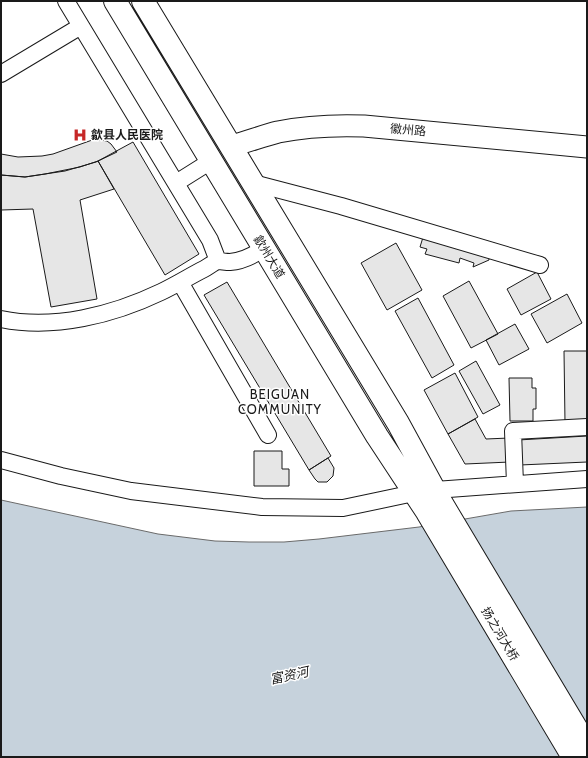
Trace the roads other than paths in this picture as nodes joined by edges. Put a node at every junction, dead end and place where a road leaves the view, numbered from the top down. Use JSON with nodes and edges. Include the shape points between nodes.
{"nodes":[{"id":1,"x":66,"y":1,"type":"edge"},
{"id":2,"x":114,"y":1,"type":"edge"},
{"id":3,"x":143,"y":1,"type":"edge"},
{"id":4,"x":81,"y":26,"type":"junction"},
{"id":5,"x":1,"y":74,"type":"edge"},
{"id":6,"x":231,"y":146,"type":"junction"},
{"id":7,"x":587,"y":147,"type":"edge"},
{"id":8,"x":211,"y":161,"type":"junction"},
{"id":9,"x":176,"y":183,"type":"junction"},
{"id":10,"x":253,"y":183,"type":"junction"},
{"id":11,"x":264,"y":248,"type":"junction"},
{"id":12,"x":218,"y":261,"type":"junction"},
{"id":13,"x":540,"y":265,"type":"dead end"},
{"id":14,"x":180,"y":282,"type":"junction"},
{"id":15,"x":1,"y":319,"type":"edge"},
{"id":16,"x":587,"y":427,"type":"edge"},
{"id":17,"x":268,"y":435,"type":"dead end"},
{"id":18,"x":1,"y":460,"type":"edge"},
{"id":19,"x":587,"y":479,"type":"edge"},
{"id":20,"x":515,"y":484,"type":"junction"},
{"id":21,"x":429,"y":499,"type":"junction"},
{"id":22,"x":587,"y":746,"type":"edge"},
{"id":23,"x":573,"y":757,"type":"edge"}],
"edges":[{"from":1,"to":4,"type":"street"},
{"from":2,"to":8,"type":"highway","name":"歙州大道"},
{"from":3,"to":6,"type":"highway","name":"歙州大道"},
{"from":4,"to":5,"type":"street"},
{"from":4,"to":9,"type":"street"},
{"from":6,"to":7,"type":"main road","name":"徽州路","via":[[277,133],[343,125]]},
{"from":6,"to":10,"type":"highway","name":"歙州大道"},
{"from":8,"to":9,"type":"street"},
{"from":8,"to":11,"type":"highway","name":"歙州大道"},
{"from":9,"to":12,"type":"street","via":[[210,240]]},
{"from":10,"to":13,"type":"street","via":[[341,206]]},
{"from":10,"to":21,"type":"highway","name":"歙州大道","via":[[398,423]]},
{"from":11,"to":12,"type":"street","via":[[248,258]]},
{"from":11,"to":21,"type":"highway","name":"歙州大道","via":[[377,436]]},
{"from":12,"to":14,"type":"street"},
{"from":14,"to":15,"type":"street","via":[[122,308],[81,318],[39,323]]},
{"from":14,"to":17,"type":"street"},
{"from":16,"to":20,"type":"street","via":[[513,431]]},
{"from":18,"to":21,"type":"street","via":[[110,487],[262,507],[343,508]]},
{"from":19,"to":20,"type":"street"},
{"from":20,"to":21,"type":"street"},
{"from":21,"to":22,"type":"highway","name":"扬之河大桥"},
{"from":21,"to":23,"type":"highway","name":"扬之河大桥"}]}
